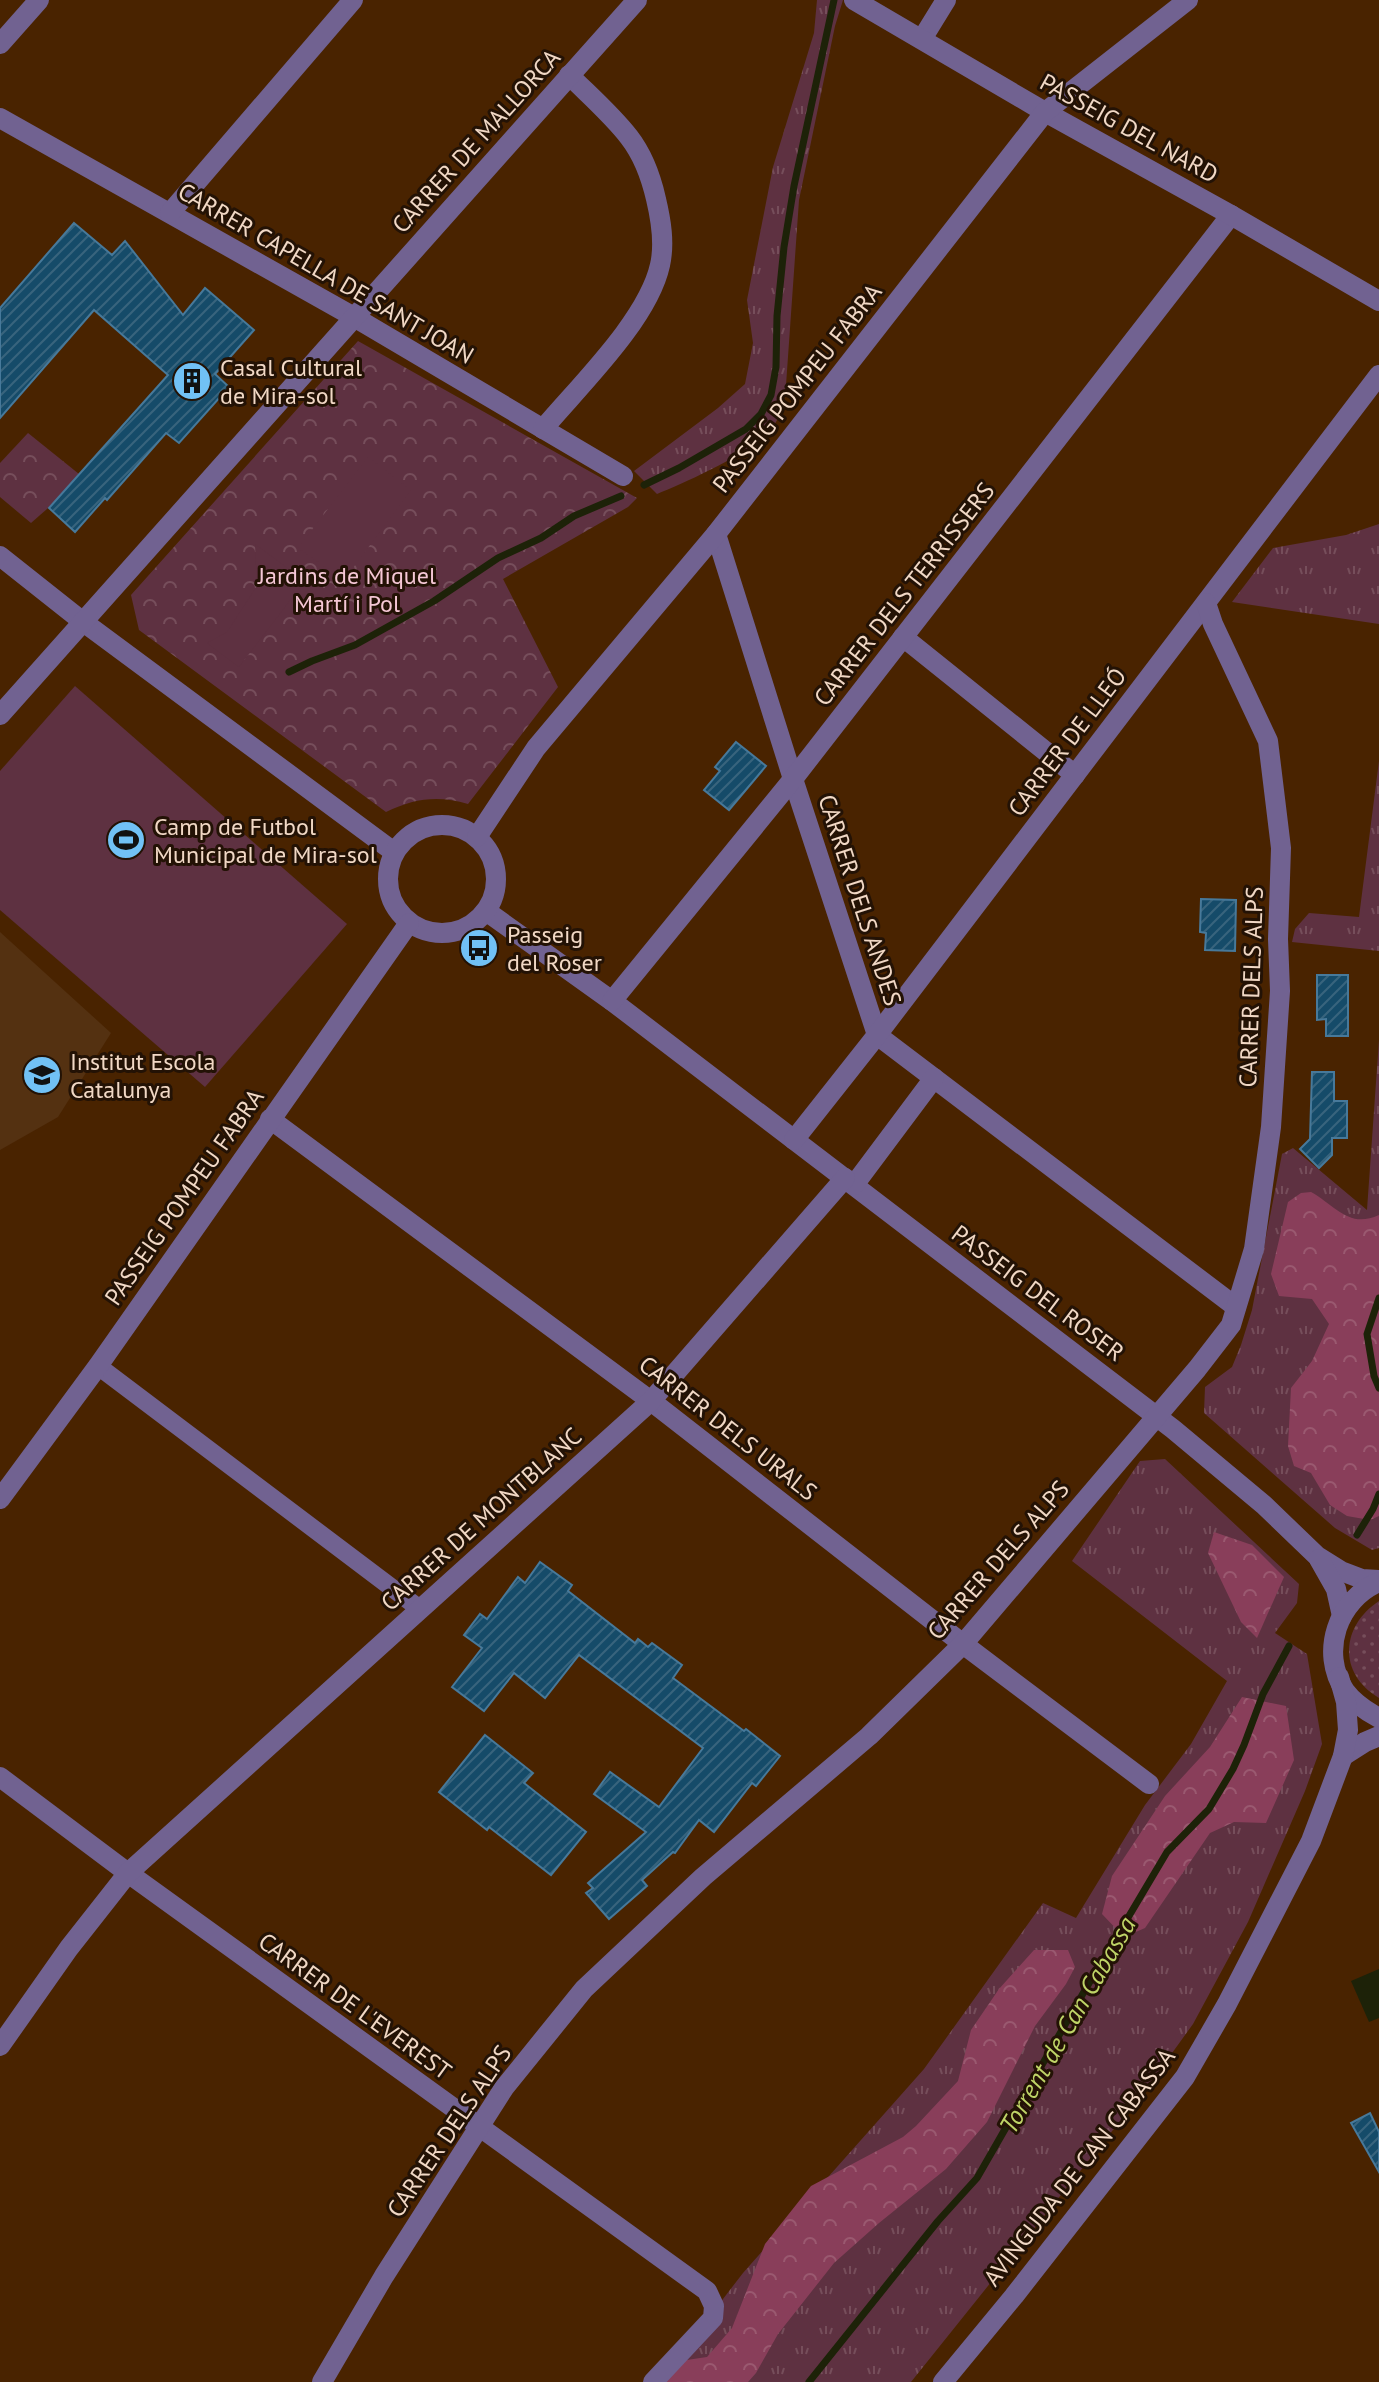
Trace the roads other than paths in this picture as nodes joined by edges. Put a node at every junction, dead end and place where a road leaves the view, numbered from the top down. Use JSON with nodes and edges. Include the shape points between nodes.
{"nodes":[{"id":1,"x":39,"y":0,"type":"edge"},
{"id":2,"x":353,"y":0,"type":"edge"},
{"id":3,"x":637,"y":0,"type":"edge"},
{"id":4,"x":855,"y":0,"type":"edge"},
{"id":5,"x":946,"y":0,"type":"edge"},
{"id":6,"x":1188,"y":0,"type":"edge"},
{"id":7,"x":922,"y":39,"type":"junction"},
{"id":8,"x":0,"y":44,"type":"edge"},
{"id":9,"x":569,"y":75,"type":"junction"},
{"id":10,"x":1045,"y":112,"type":"junction"},
{"id":11,"x":0,"y":118,"type":"edge"},
{"id":12,"x":170,"y":213,"type":"junction"},
{"id":13,"x":1231,"y":215,"type":"junction"},
{"id":14,"x":1379,"y":301,"type":"edge"},
{"id":15,"x":354,"y":317,"type":"junction"},
{"id":16,"x":1379,"y":375,"type":"edge"},
{"id":17,"x":543,"y":429,"type":"junction"},
{"id":18,"x":623,"y":476,"type":"dead end"},
{"id":19,"x":716,"y":534,"type":"junction"},
{"id":20,"x":0,"y":556,"type":"edge"},
{"id":21,"x":1206,"y":603,"type":"junction"},
{"id":22,"x":82,"y":621,"type":"junction"},
{"id":23,"x":903,"y":637,"type":"junction"},
{"id":24,"x":0,"y":715,"type":"edge"},
{"id":25,"x":1075,"y":775,"type":"junction"},
{"id":26,"x":793,"y":779,"type":"junction"},
{"id":27,"x":477,"y":837,"type":"junction"},
{"id":28,"x":394,"y":852,"type":"junction"},
{"id":29,"x":486,"y":911,"type":"junction"},
{"id":30,"x":409,"y":923,"type":"junction"},
{"id":31,"x":612,"y":1001,"type":"junction"},
{"id":32,"x":877,"y":1035,"type":"junction"},
{"id":33,"x":934,"y":1078,"type":"junction"},
{"id":34,"x":270,"y":1119,"type":"junction"},
{"id":35,"x":794,"y":1140,"type":"junction"},
{"id":36,"x":849,"y":1182,"type":"junction"},
{"id":37,"x":1236,"y":1307,"type":"junction"},
{"id":38,"x":98,"y":1366,"type":"junction"},
{"id":39,"x":651,"y":1401,"type":"junction"},
{"id":40,"x":1155,"y":1416,"type":"junction"},
{"id":41,"x":0,"y":1499,"type":"edge"},
{"id":42,"x":1317,"y":1556,"type":"junction"},
{"id":43,"x":1379,"y":1581,"type":"edge"},
{"id":44,"x":420,"y":1609,"type":"junction"},
{"id":45,"x":1342,"y":1616,"type":"junction"},
{"id":46,"x":963,"y":1644,"type":"junction"},
{"id":47,"x":1339,"y":1677,"type":"junction"},
{"id":48,"x":1379,"y":1718,"type":"edge"},
{"id":49,"x":1379,"y":1736,"type":"edge"},
{"id":50,"x":1343,"y":1756,"type":"junction"},
{"id":51,"x":0,"y":1777,"type":"edge"},
{"id":52,"x":1149,"y":1784,"type":"dead end"},
{"id":53,"x":128,"y":1873,"type":"junction"},
{"id":54,"x":0,"y":2046,"type":"edge"},
{"id":55,"x":478,"y":2128,"type":"junction"},
{"id":56,"x":322,"y":2382,"type":"edge"},
{"id":57,"x":653,"y":2382,"type":"edge"},
{"id":58,"x":943,"y":2382,"type":"edge"}],
"edges":[{"from":1,"to":8,"type":"street"},
{"from":2,"to":12,"type":"street"},
{"from":3,"to":9,"type":"street","name":"CARRER DE MALLORCA"},
{"from":4,"to":7,"type":"street","name":"PASSEIG DEL NARD"},
{"from":5,"to":7,"type":"street"},
{"from":6,"to":10,"type":"street","name":"PASSEIG POMPEU FABRA"},
{"from":7,"to":10,"type":"street","name":"PASSEIG DEL NARD"},
{"from":9,"to":15,"type":"street","name":"CARRER DE MALLORCA"},
{"from":9,"to":17,"type":"street","via":[[630,137],[653,184],[663,226],[660,265],[650,295]]},
{"from":10,"to":13,"type":"street","name":"PASSEIG DEL NARD"},
{"from":10,"to":19,"type":"street","name":"PASSEIG POMPEU FABRA"},
{"from":11,"to":12,"type":"street","name":"CARRER CAPELLA DE SANT JOAN"},
{"from":12,"to":15,"type":"street","name":"CARRER CAPELLA DE SANT JOAN"},
{"from":13,"to":14,"type":"street","name":"PASSEIG DEL NARD"},
{"from":13,"to":23,"type":"street","name":"CARRER DELS TERRISSERS"},
{"from":15,"to":17,"type":"street","name":"CARRER CAPELLA DE SANT JOAN"},
{"from":15,"to":22,"type":"street","name":"CARRER DE MALLORCA"},
{"from":16,"to":21,"type":"street","name":"CARRER DE LLEÓ"},
{"from":17,"to":18,"type":"street","name":"CARRER CAPELLA DE SANT JOAN"},
{"from":19,"to":26,"type":"street","name":"CARRER DELS ANDES"},
{"from":19,"to":27,"type":"street","name":"PASSEIG POMPEU FABRA","via":[[536,748]]},
{"from":20,"to":22,"type":"street"},
{"from":21,"to":25,"type":"street","name":"CARRER DE LLEÓ"},
{"from":21,"to":37,"type":"street","name":"CARRER DELS ALPS","via":[[1268,741],[1281,848],[1280,991],[1271,1127],[1254,1249]]},
{"from":22,"to":24,"type":"street","name":"CARRER DE MALLORCA"},
{"from":22,"to":28,"type":"street"},
{"from":23,"to":25,"type":"street"},
{"from":23,"to":26,"type":"street","name":"CARRER DELS TERRISSERS"},
{"from":25,"to":32,"type":"street","name":"CARRER DE LLEÓ"},
{"from":26,"to":31,"type":"street","name":"CARRER DELS TERRISSERS"},
{"from":26,"to":32,"type":"street","name":"CARRER DELS ANDES"},
{"from":27,"to":28,"type":"street","via":[[463,829],[432,825]]},
{"from":27,"to":29,"type":"street","via":[[488,849],[497,880]]},
{"from":28,"to":30,"type":"street","via":[[387,883],[390,899]]},
{"from":29,"to":30,"type":"street","via":[[477,922],[450,933],[436,934]]},
{"from":29,"to":31,"type":"street","name":"PASSEIG DEL ROSER"},
{"from":30,"to":34,"type":"street","name":"PASSEIG POMPEU FABRA"},
{"from":31,"to":35,"type":"street","name":"PASSEIG DEL ROSER"},
{"from":32,"to":33,"type":"street","name":"CARRER DELS ANDES"},
{"from":32,"to":35,"type":"street","name":"CARRER DE LLEÓ"},
{"from":33,"to":36,"type":"street","name":"CARRER DE MONTBLANC"},
{"from":33,"to":37,"type":"street","name":"CARRER DELS ANDES"},
{"from":34,"to":38,"type":"street","name":"PASSEIG POMPEU FABRA"},
{"from":34,"to":39,"type":"street","name":"CARRER DELS URALS"},
{"from":35,"to":36,"type":"street","name":"PASSEIG DEL ROSER"},
{"from":36,"to":39,"type":"street","name":"CARRER DE MONTBLANC"},
{"from":36,"to":40,"type":"street","name":"PASSEIG DEL ROSER"},
{"from":37,"to":40,"type":"street","name":"CARRER DELS ALPS","via":[[1231,1325]]},
{"from":38,"to":41,"type":"street","name":"PASSEIG POMPEU FABRA"},
{"from":38,"to":44,"type":"street"},
{"from":39,"to":44,"type":"street","name":"CARRER DE MONTBLANC"},
{"from":39,"to":46,"type":"street","name":"CARRER DELS URALS"},
{"from":40,"to":42,"type":"street","name":"PASSEIG DEL ROSER"},
{"from":40,"to":46,"type":"street","name":"CARRER DELS ALPS"},
{"from":42,"to":43,"type":"street","name":"PASSEIG DEL ROSER","via":[[1341,1571]]},
{"from":42,"to":45,"type":"street","name":"PASSEIG DEL ROSER","via":[[1336,1589]]},
{"from":43,"to":45,"type":"street","via":[[1357,1595]]},
{"from":44,"to":53,"type":"street","name":"CARRER DE MONTBLANC"},
{"from":45,"to":47,"type":"street","name":"AVINGUDA DE CAN CABASSA","via":[[1333,1651]]},
{"from":46,"to":52,"type":"street","name":"CARRER DELS URALS"},
{"from":46,"to":55,"type":"street","name":"CARRER DELS ALPS","via":[[869,1736],[703,1877],[584,1989]]},
{"from":47,"to":48,"type":"street","via":[[1362,1708]]},
{"from":47,"to":50,"type":"street","name":"AVINGUDA DE CAN CABASSA","via":[[1348,1730]]},
{"from":49,"to":50,"type":"street"},
{"from":50,"to":58,"type":"street","name":"AVINGUDA DE CAN CABASSA","via":[[1311,1841],[1185,2077]]},
{"from":51,"to":53,"type":"street","name":"CARRER DE L'EVEREST"},
{"from":53,"to":54,"type":"street","name":"CARRER DE MONTBLANC"},
{"from":53,"to":55,"type":"street","name":"CARRER DE L'EVEREST"},
{"from":55,"to":56,"type":"street","name":"CARRER DELS ALPS"},
{"from":55,"to":57,"type":"street","name":"CARRER DE L'EVEREST","via":[[707,2291],[713,2318]]}]}
